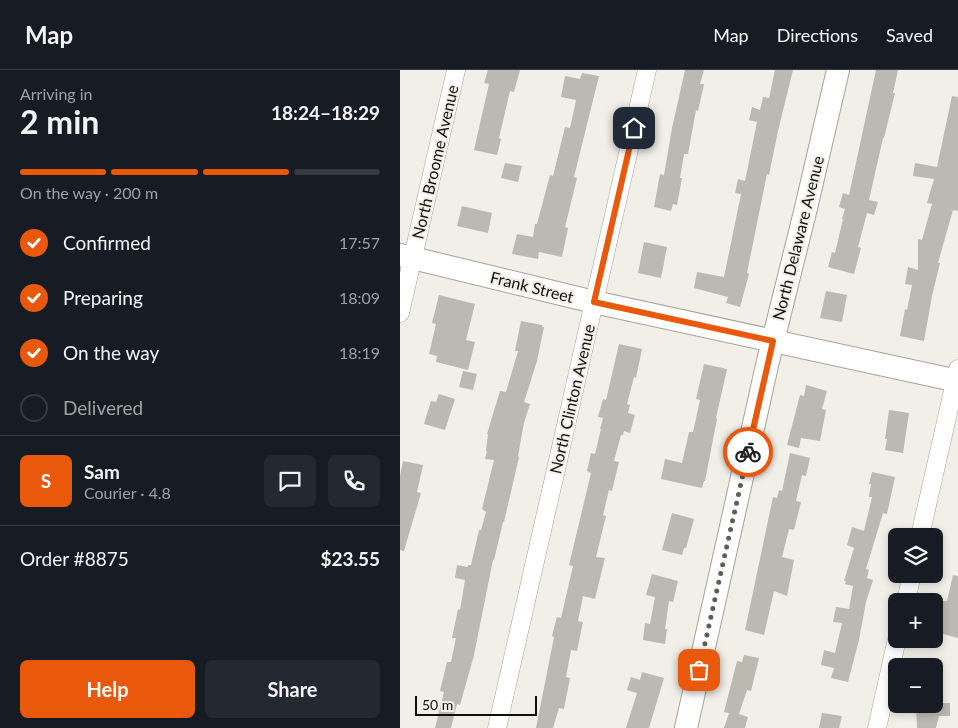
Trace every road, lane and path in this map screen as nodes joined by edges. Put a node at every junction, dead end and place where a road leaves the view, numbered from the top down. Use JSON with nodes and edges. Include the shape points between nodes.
{"nodes":[{"id":1,"x":456,"y":70,"type":"edge"},
{"id":2,"x":647,"y":70,"type":"edge"},
{"id":3,"x":838,"y":70,"type":"edge"},
{"id":4,"x":406,"y":257,"type":"edge"},
{"id":5,"x":594,"y":302,"type":"junction"},
{"id":6,"x":400,"y":313,"type":"edge"},
{"id":7,"x":773,"y":341,"type":"junction"},
{"id":8,"x":957,"y":376,"type":"edge"},
{"id":9,"x":922,"y":528,"type":"edge"},
{"id":10,"x":895,"y":648,"type":"edge"},
{"id":11,"x":497,"y":728,"type":"edge"},
{"id":12,"x":686,"y":728,"type":"edge"},
{"id":13,"x":877,"y":728,"type":"edge"}],
"edges":[{"from":1,"to":4,"type":"street","name":"North Broome Avenue"},
{"from":2,"to":5,"type":"street","name":"North Clinton Avenue"},
{"from":3,"to":7,"type":"street","name":"North Delaware Avenue"},
{"from":4,"to":5,"type":"street","name":"Frank Street"},
{"from":4,"to":6,"type":"street","name":"North Broome Avenue"},
{"from":5,"to":7,"type":"street","name":"Frank Street"},
{"from":5,"to":11,"type":"street","name":"North Clinton Avenue"},
{"from":7,"to":8,"type":"street","name":"Frank Street"},
{"from":7,"to":12,"type":"street","name":"North Delaware Avenue"},
{"from":8,"to":9,"type":"street"},
{"from":10,"to":13,"type":"street"}]}
